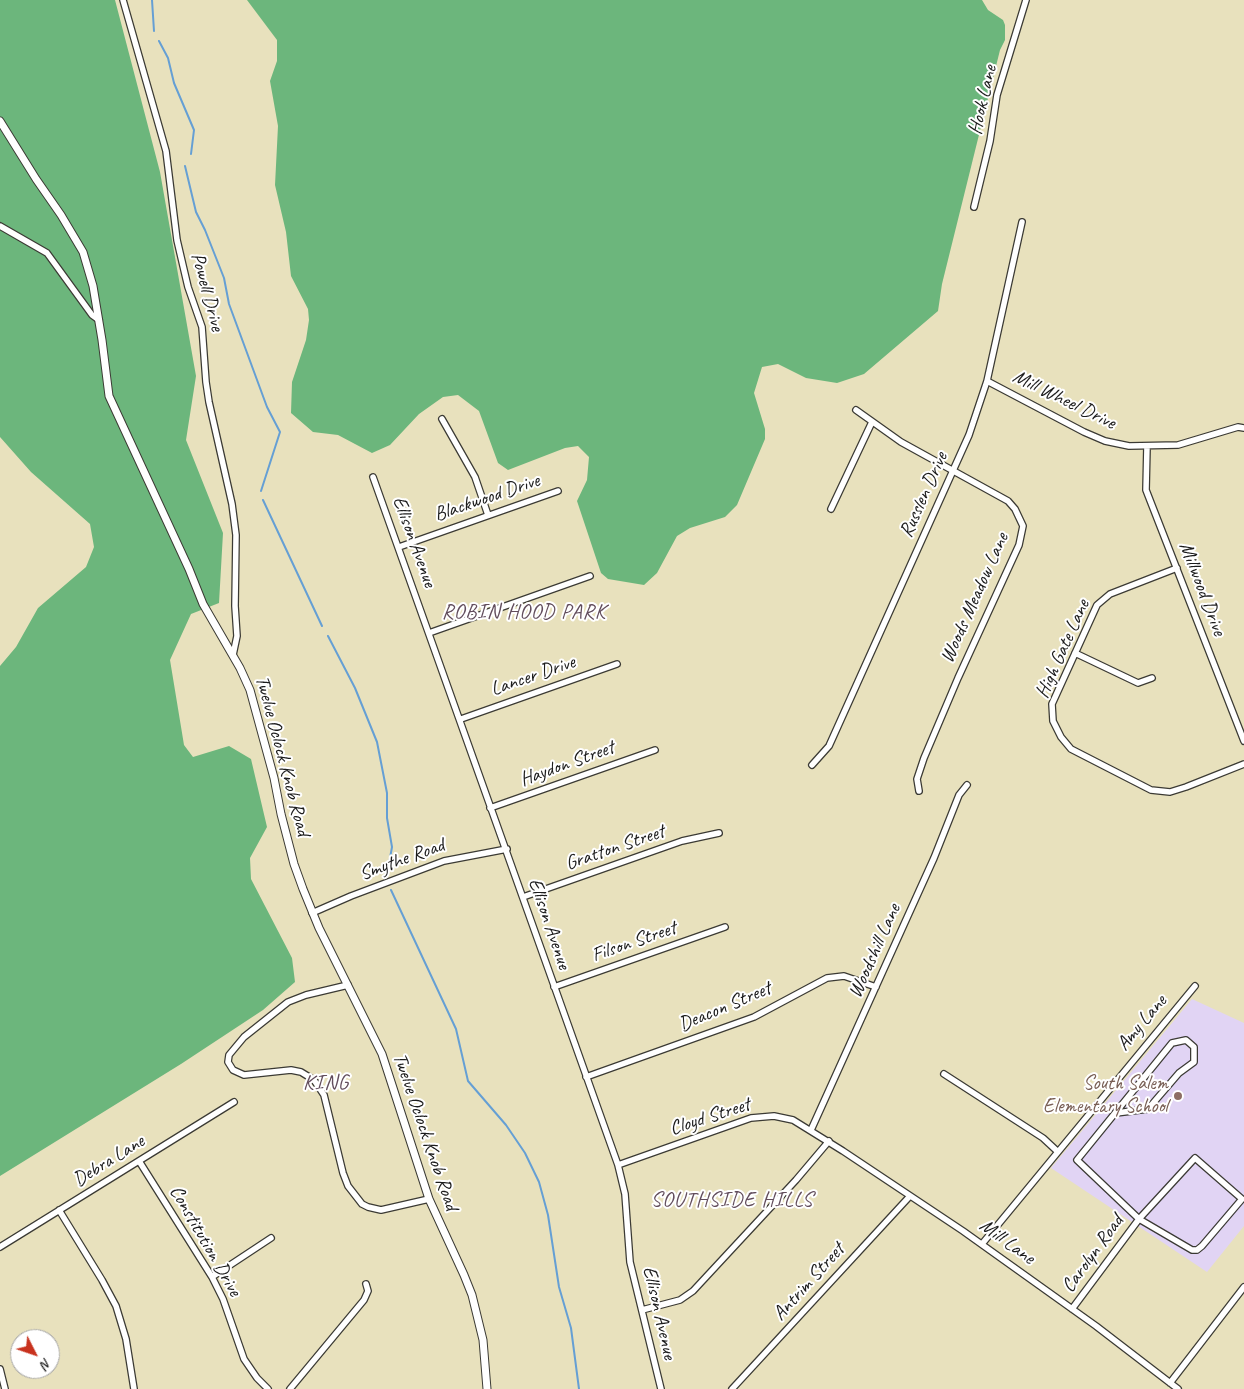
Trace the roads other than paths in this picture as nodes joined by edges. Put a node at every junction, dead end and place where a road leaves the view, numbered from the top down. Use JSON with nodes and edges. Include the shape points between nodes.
{"nodes":[{"id":1,"x":123,"y":0,"type":"edge"},
{"id":2,"x":1026,"y":0,"type":"edge"},
{"id":3,"x":0,"y":121,"type":"edge"},
{"id":4,"x":974,"y":207,"type":"dead end"},
{"id":5,"x":1022,"y":222,"type":"dead end"},
{"id":6,"x":0,"y":226,"type":"edge"},
{"id":7,"x":99,"y":320,"type":"junction"},
{"id":8,"x":988,"y":381,"type":"junction"},
{"id":9,"x":856,"y":410,"type":"dead end"},
{"id":10,"x":442,"y":419,"type":"dead end"},
{"id":11,"x":1244,"y":419,"type":"edge"},
{"id":12,"x":872,"y":422,"type":"junction"},
{"id":13,"x":1243,"y":428,"type":"edge"},
{"id":14,"x":1147,"y":446,"type":"junction"},
{"id":15,"x":953,"y":471,"type":"junction"},
{"id":16,"x":373,"y":477,"type":"dead end"},
{"id":17,"x":558,"y":491,"type":"dead end"},
{"id":18,"x":832,"y":509,"type":"dead end"},
{"id":19,"x":488,"y":515,"type":"junction"},
{"id":20,"x":399,"y":547,"type":"junction"},
{"id":21,"x":1177,"y":568,"type":"junction"},
{"id":22,"x":590,"y":576,"type":"dead end"},
{"id":23,"x":429,"y":633,"type":"junction"},
{"id":24,"x":1075,"y":653,"type":"junction"},
{"id":25,"x":232,"y":655,"type":"junction"},
{"id":26,"x":617,"y":664,"type":"dead end"},
{"id":27,"x":1152,"y":678,"type":"dead end"},
{"id":28,"x":460,"y":719,"type":"junction"},
{"id":29,"x":1244,"y":741,"type":"edge"},
{"id":30,"x":655,"y":750,"type":"dead end"},
{"id":31,"x":1244,"y":764,"type":"edge"},
{"id":32,"x":812,"y":765,"type":"dead end"},
{"id":33,"x":967,"y":785,"type":"dead end"},
{"id":34,"x":919,"y":791,"type":"dead end"},
{"id":35,"x":490,"y":808,"type":"junction"},
{"id":36,"x":719,"y":833,"type":"dead end"},
{"id":37,"x":507,"y":849,"type":"junction"},
{"id":38,"x":522,"y":897,"type":"junction"},
{"id":39,"x":312,"y":913,"type":"junction"},
{"id":40,"x":724,"y":927,"type":"dead end"},
{"id":41,"x":348,"y":984,"type":"junction"},
{"id":42,"x":1195,"y":986,"type":"dead end"},
{"id":43,"x":554,"y":987,"type":"junction"},
{"id":44,"x":876,"y":987,"type":"junction"},
{"id":45,"x":944,"y":1074,"type":"dead end"},
{"id":46,"x":586,"y":1077,"type":"junction"},
{"id":47,"x":234,"y":1102,"type":"dead end"},
{"id":48,"x":1116,"y":1113,"type":"junction"},
{"id":49,"x":811,"y":1130,"type":"junction"},
{"id":50,"x":829,"y":1142,"type":"junction"},
{"id":51,"x":1057,"y":1151,"type":"junction"},
{"id":52,"x":139,"y":1162,"type":"junction"},
{"id":53,"x":618,"y":1165,"type":"junction"},
{"id":54,"x":910,"y":1196,"type":"junction"},
{"id":55,"x":429,"y":1199,"type":"junction"},
{"id":56,"x":59,"y":1210,"type":"junction"},
{"id":57,"x":1139,"y":1219,"type":"junction"},
{"id":58,"x":271,"y":1238,"type":"dead end"},
{"id":59,"x":982,"y":1244,"type":"junction"},
{"id":60,"x":0,"y":1247,"type":"edge"},
{"id":61,"x":212,"y":1277,"type":"junction"},
{"id":62,"x":366,"y":1284,"type":"dead end"},
{"id":63,"x":1244,"y":1287,"type":"edge"},
{"id":64,"x":1072,"y":1309,"type":"junction"},
{"id":65,"x":642,"y":1310,"type":"junction"},
{"id":66,"x":0,"y":1370,"type":"edge"},
{"id":67,"x":1170,"y":1383,"type":"junction"},
{"id":68,"x":5,"y":1389,"type":"edge"},
{"id":69,"x":134,"y":1389,"type":"edge"},
{"id":70,"x":268,"y":1389,"type":"edge"},
{"id":71,"x":290,"y":1389,"type":"edge"},
{"id":72,"x":487,"y":1389,"type":"edge"},
{"id":73,"x":661,"y":1389,"type":"edge"},
{"id":74,"x":732,"y":1389,"type":"edge"},
{"id":75,"x":1178,"y":1389,"type":"edge"}],
"edges":[{"from":1,"to":25,"type":"street","name":"Powell Drive","via":[[166,151],[177,240],[202,327],[209,402],[232,504],[236,535],[237,636]]},
{"from":2,"to":4,"type":"street","name":"Hook Lane","via":[[997,95]]},
{"from":3,"to":7,"type":"street","name":"Twelve Oclock Knob Road","via":[[77,240],[88,267]]},
{"from":5,"to":8,"type":"street","name":"Russlen Drive"},
{"from":6,"to":7,"type":"street","via":[[47,253]]},
{"from":7,"to":25,"type":"street","name":"Twelve Oclock Knob Road","via":[[109,396],[203,604]]},
{"from":8,"to":14,"type":"street","name":"Mill Wheel Drive","via":[[1106,441]]},
{"from":8,"to":15,"type":"street","name":"Russlen Drive"},
{"from":9,"to":12,"type":"street","name":"Woods Meadow Lane"},
{"from":10,"to":19,"type":"street","via":[[475,477]]},
{"from":11,"to":13,"type":"street"},
{"from":12,"to":15,"type":"street","name":"Woods Meadow Lane"},
{"from":12,"to":18,"type":"street"},
{"from":13,"to":14,"type":"street","name":"Mill Wheel Drive","via":[[1178,445]]},
{"from":14,"to":21,"type":"street","name":"Millwood Drive","via":[[1146,490]]},
{"from":15,"to":32,"type":"street","name":"Russlen Drive","via":[[829,746]]},
{"from":15,"to":34,"type":"street","name":"Woods Meadow Lane","via":[[1008,501],[1020,518],[1022,533],[924,758],[917,778]]},
{"from":16,"to":20,"type":"street","name":"Ellison Avenue"},
{"from":17,"to":19,"type":"street","name":"Blackwood Drive"},
{"from":19,"to":20,"type":"street","name":"Blackwood Drive"},
{"from":20,"to":23,"type":"street","name":"Ellison Avenue"},
{"from":21,"to":24,"type":"street","name":"High Gate Lane","via":[[1110,594],[1097,605]]},
{"from":21,"to":29,"type":"street","name":"Millwood Drive"},
{"from":22,"to":23,"type":"street"},
{"from":23,"to":28,"type":"street","name":"Ellison Avenue"},
{"from":24,"to":27,"type":"street","via":[[1138,683]]},
{"from":24,"to":31,"type":"street","name":"High Gate Lane","via":[[1052,704],[1053,722],[1071,749],[1152,790],[1170,792]]},
{"from":25,"to":39,"type":"street","name":"Twelve Oclock Knob Road","via":[[250,690],[294,864]]},
{"from":26,"to":28,"type":"street","name":"Lancer Drive"},
{"from":28,"to":35,"type":"street","name":"Ellison Avenue"},
{"from":30,"to":35,"type":"street","name":"Haydon Street"},
{"from":33,"to":44,"type":"street","name":"Woodshill Lane","via":[[959,795]]},
{"from":35,"to":37,"type":"street","name":"Ellison Avenue"},
{"from":36,"to":38,"type":"street","name":"Gratton Street","via":[[682,841]]},
{"from":37,"to":38,"type":"street","name":"Ellison Avenue"},
{"from":37,"to":39,"type":"street","name":"Smythe Road","via":[[444,861]]},
{"from":38,"to":43,"type":"street","name":"Ellison Avenue"},
{"from":39,"to":41,"type":"street","name":"Twelve Oclock Knob Road"},
{"from":40,"to":43,"type":"street","name":"Filson Street"},
{"from":41,"to":55,"type":"street","name":"Twelve Oclock Knob Road","via":[[388,1070]]},
{"from":41,"to":55,"type":"street","via":[[288,1002],[244,1037],[229,1055],[228,1062],[233,1070],[244,1075],[290,1070],[314,1080],[324,1095],[343,1173],[362,1204],[381,1210]]},
{"from":42,"to":51,"type":"street","name":"Amy Lane"},
{"from":43,"to":46,"type":"street","name":"Ellison Avenue"},
{"from":44,"to":46,"type":"street","name":"Deacon Street","via":[[844,976],[827,978],[754,1017]]},
{"from":44,"to":49,"type":"street","name":"Woodshill Lane"},
{"from":45,"to":51,"type":"street","via":[[1043,1138]]},
{"from":46,"to":53,"type":"street","name":"Ellison Avenue"},
{"from":47,"to":52,"type":"street","name":"Debra Lane"},
{"from":48,"to":48,"type":"street","via":[[1172,1043],[1186,1040],[1194,1047],[1194,1062],[1179,1072],[1148,1109]]},
{"from":48,"to":57,"type":"street","via":[[1077,1160]]},
{"from":49,"to":50,"type":"street","name":"Mill Lane"},
{"from":49,"to":53,"type":"street","name":"Cloyd Street","via":[[783,1117],[751,1118]]},
{"from":50,"to":54,"type":"street","name":"Mill Lane"},
{"from":50,"to":65,"type":"street","via":[[693,1292],[680,1300]]},
{"from":51,"to":59,"type":"street","name":"Amy Lane"},
{"from":52,"to":56,"type":"street","name":"Debra Lane"},
{"from":52,"to":61,"type":"street","name":"Constitution Drive"},
{"from":53,"to":65,"type":"street","name":"Ellison Avenue","via":[[630,1262]]},
{"from":54,"to":59,"type":"street","name":"Mill Lane"},
{"from":54,"to":74,"type":"street","name":"Antrim Street"},
{"from":55,"to":72,"type":"street","name":"Twelve Oclock Knob Road","via":[[472,1295],[483,1340]]},
{"from":56,"to":60,"type":"street","name":"Debra Lane"},
{"from":56,"to":69,"type":"street","via":[[116,1306],[126,1339]]},
{"from":57,"to":57,"type":"street","name":"Carolyn Road","via":[[1188,1249],[1197,1250],[1242,1199],[1195,1158]]},
{"from":57,"to":64,"type":"street","name":"Carolyn Road"},
{"from":58,"to":61,"type":"street"},
{"from":59,"to":64,"type":"street","name":"Mill Lane"},
{"from":61,"to":70,"type":"street","name":"Constitution Drive","via":[[244,1359]]},
{"from":62,"to":71,"type":"street","via":[[368,1291],[364,1300]]},
{"from":63,"to":67,"type":"street"},
{"from":64,"to":67,"type":"street","name":"Mill Lane"},
{"from":65,"to":73,"type":"street","name":"Ellison Avenue"},
{"from":66,"to":68,"type":"street"},
{"from":67,"to":75,"type":"street","name":"Mill Lane"}]}
